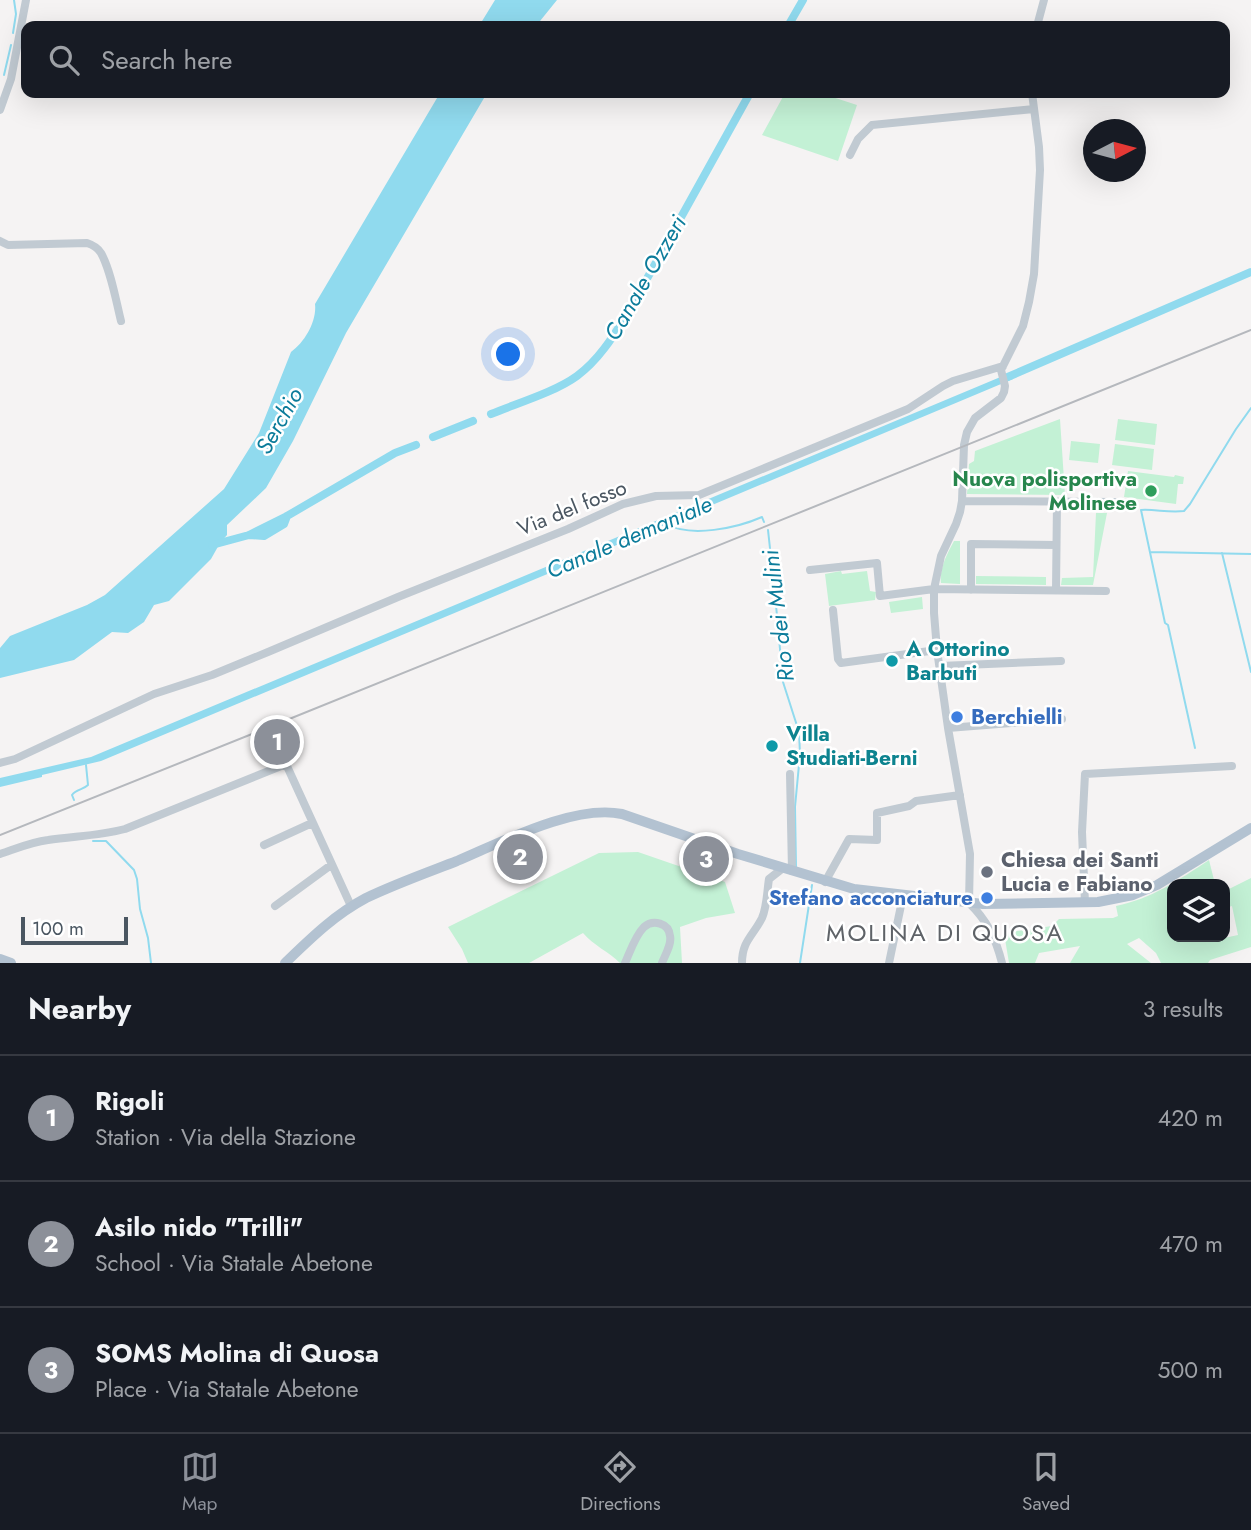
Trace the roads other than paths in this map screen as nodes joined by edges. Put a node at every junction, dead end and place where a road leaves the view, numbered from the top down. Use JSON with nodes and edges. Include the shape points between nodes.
{"nodes":[{"id":1,"x":26,"y":0,"type":"edge"},
{"id":2,"x":1044,"y":0,"type":"edge"},
{"id":3,"x":22,"y":21,"type":"edge"},
{"id":4,"x":1038,"y":21,"type":"edge"},
{"id":5,"x":21,"y":26,"type":"edge"},
{"id":6,"x":1033,"y":98,"type":"edge"},
{"id":7,"x":1034,"y":109,"type":"junction"},
{"id":8,"x":0,"y":110,"type":"edge"},
{"id":9,"x":850,"y":155,"type":"dead end"},
{"id":10,"x":0,"y":241,"type":"edge"},
{"id":11,"x":121,"y":321,"type":"dead end"},
{"id":12,"x":1002,"y":370,"type":"junction"},
{"id":13,"x":962,"y":501,"type":"junction"},
{"id":14,"x":1057,"y":502,"type":"junction"},
{"id":15,"x":1114,"y":502,"type":"dead end"},
{"id":16,"x":1056,"y":545,"type":"junction"},
{"id":17,"x":810,"y":570,"type":"dead end"},
{"id":18,"x":934,"y":589,"type":"junction"},
{"id":19,"x":971,"y":590,"type":"junction"},
{"id":20,"x":1056,"y":590,"type":"junction"},
{"id":21,"x":1106,"y":591,"type":"dead end"},
{"id":22,"x":833,"y":610,"type":"dead end"},
{"id":23,"x":937,"y":650,"type":"junction"},
{"id":24,"x":1061,"y":661,"type":"dead end"},
{"id":25,"x":940,"y":666,"type":"junction"},
{"id":26,"x":1062,"y":719,"type":"dead end"},
{"id":27,"x":948,"y":728,"type":"junction"},
{"id":28,"x":0,"y":763,"type":"edge"},
{"id":29,"x":1232,"y":766,"type":"dead end"},
{"id":30,"x":790,"y":774,"type":"dead end"},
{"id":31,"x":960,"y":795,"type":"junction"},
{"id":32,"x":312,"y":823,"type":"junction"},
{"id":33,"x":1251,"y":828,"type":"edge"},
{"id":34,"x":264,"y":845,"type":"dead end"},
{"id":35,"x":0,"y":854,"type":"edge"},
{"id":36,"x":331,"y":865,"type":"junction"},
{"id":37,"x":788,"y":870,"type":"junction"},
{"id":38,"x":825,"y":882,"type":"junction"},
{"id":39,"x":903,"y":896,"type":"junction"},
{"id":40,"x":969,"y":903,"type":"junction"},
{"id":41,"x":1085,"y":903,"type":"junction"},
{"id":42,"x":275,"y":906,"type":"dead end"},
{"id":43,"x":351,"y":906,"type":"junction"},
{"id":44,"x":0,"y":959,"type":"edge"},
{"id":45,"x":12,"y":963,"type":"edge"},
{"id":46,"x":285,"y":963,"type":"edge"},
{"id":47,"x":625,"y":963,"type":"edge"},
{"id":48,"x":662,"y":963,"type":"edge"},
{"id":49,"x":742,"y":963,"type":"edge"},
{"id":50,"x":889,"y":963,"type":"edge"},
{"id":51,"x":1002,"y":963,"type":"edge"}],
"edges":[{"from":1,"to":3,"type":"street"},
{"from":2,"to":4,"type":"street"},
{"from":5,"to":8,"type":"street"},
{"from":6,"to":7,"type":"street"},
{"from":7,"to":9,"type":"street","via":[[872,125]]},
{"from":7,"to":12,"type":"street","via":[[1040,147],[1034,274],[1023,326]]},
{"from":10,"to":11,"type":"street","via":[[96,247]]},
{"from":12,"to":13,"type":"street","via":[[1006,386],[1001,398],[969,426]]},
{"from":12,"to":28,"type":"street","name":"Via del fosso","via":[[953,381],[908,410],[699,495],[656,496],[623,504],[212,675],[154,694]]},
{"from":13,"to":14,"type":"street"},
{"from":13,"to":18,"type":"street"},
{"from":14,"to":15,"type":"street"},
{"from":14,"to":16,"type":"street"},
{"from":16,"to":19,"type":"street","via":[[971,544]]},
{"from":16,"to":20,"type":"street"},
{"from":17,"to":18,"type":"street","via":[[877,563],[880,596]]},
{"from":18,"to":19,"type":"street"},
{"from":18,"to":23,"type":"street"},
{"from":19,"to":20,"type":"street"},
{"from":20,"to":21,"type":"street"},
{"from":22,"to":23,"type":"street","via":[[840,663]]},
{"from":23,"to":25,"type":"street"},
{"from":24,"to":25,"type":"street"},
{"from":25,"to":27,"type":"street"},
{"from":26,"to":27,"type":"street"},
{"from":27,"to":31,"type":"street"},
{"from":29,"to":41,"type":"street","via":[[1086,774],[1082,832]]},
{"from":30,"to":37,"type":"street"},
{"from":31,"to":38,"type":"street","via":[[877,813],[877,840],[849,839]]},
{"from":31,"to":40,"type":"street","via":[[970,854]]},
{"from":32,"to":34,"type":"street"},
{"from":32,"to":35,"type":"street","via":[[286,764],[125,829],[46,840]]},
{"from":32,"to":36,"type":"street"},
{"from":33,"to":41,"type":"main road","via":[[1144,891]]},
{"from":36,"to":42,"type":"street"},
{"from":36,"to":43,"type":"street"},
{"from":37,"to":38,"type":"main road"},
{"from":37,"to":43,"type":"main road","via":[[629,816],[597,811],[522,833]]},
{"from":37,"to":49,"type":"street","via":[[769,879],[763,916],[746,942]]},
{"from":38,"to":39,"type":"main road"},
{"from":39,"to":40,"type":"main road"},
{"from":39,"to":50,"type":"street"},
{"from":40,"to":41,"type":"main road"},
{"from":40,"to":51,"type":"street","via":[[991,930]]},
{"from":43,"to":46,"type":"main road"},
{"from":44,"to":45,"type":"main road"},
{"from":47,"to":48,"type":"street","via":[[642,930],[659,923],[671,935]]}]}
